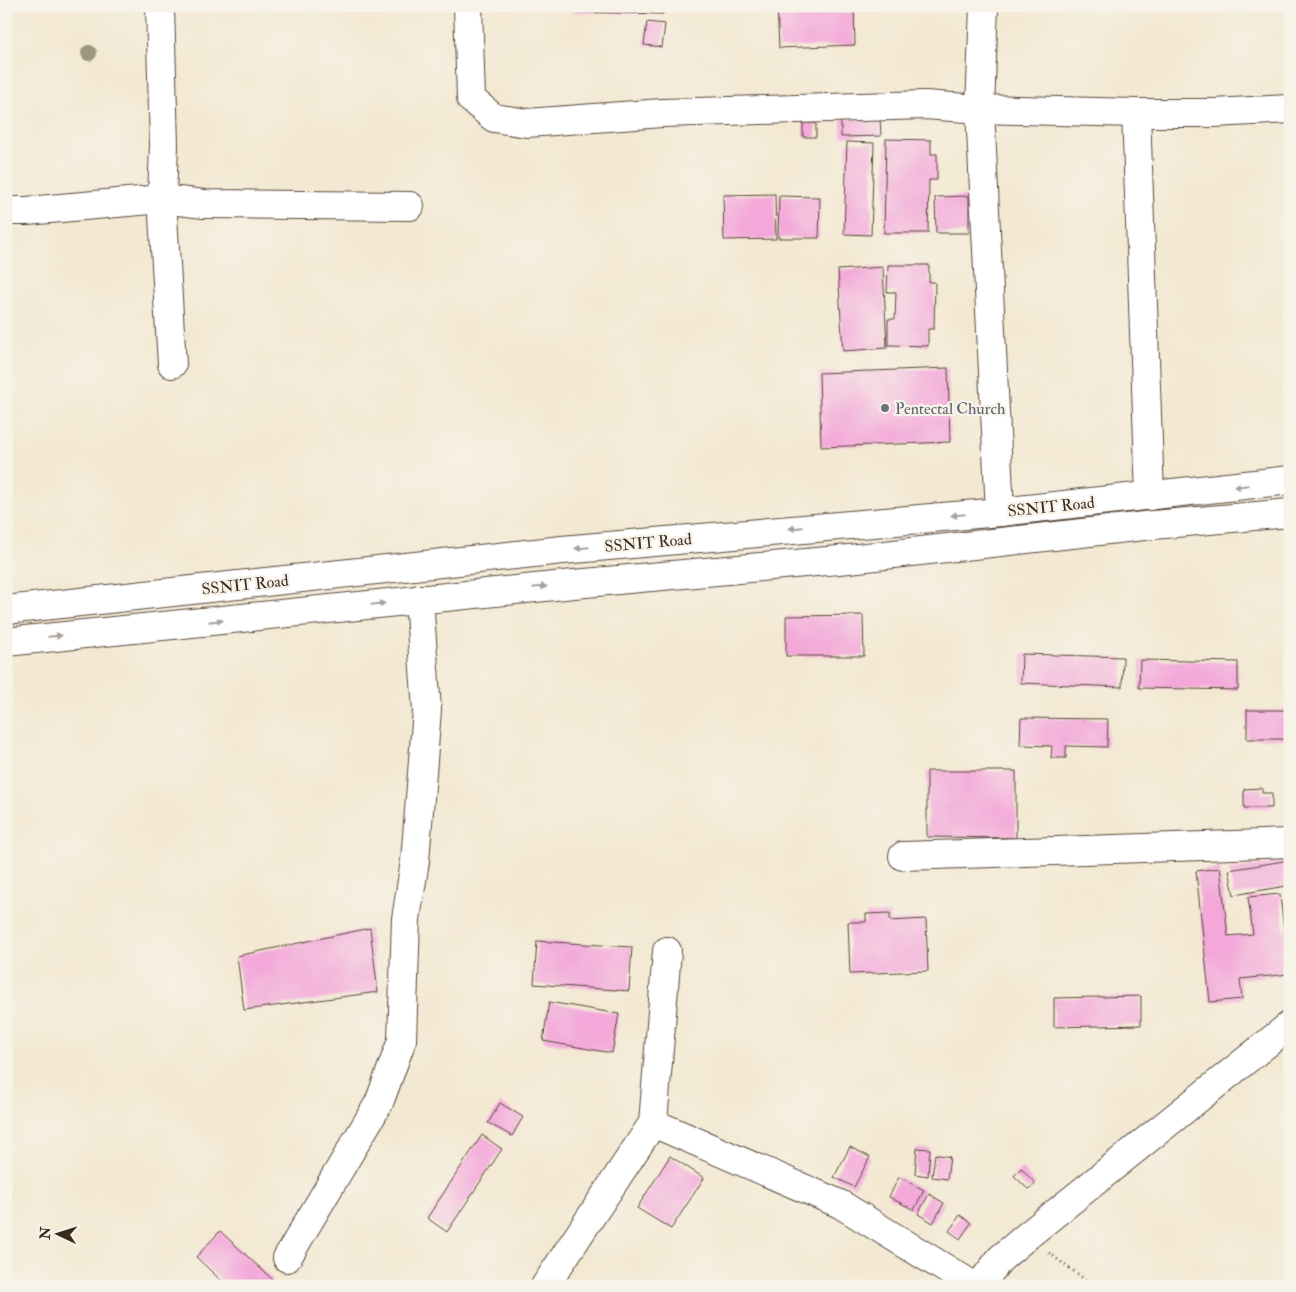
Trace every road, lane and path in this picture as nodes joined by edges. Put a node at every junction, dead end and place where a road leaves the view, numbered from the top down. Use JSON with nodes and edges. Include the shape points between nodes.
{"nodes":[{"id":1,"x":160,"y":6,"type":"edge"},
{"id":2,"x":468,"y":6,"type":"edge"},
{"id":3,"x":984,"y":6,"type":"edge"},
{"id":4,"x":980,"y":109,"type":"junction"},
{"id":5,"x":1290,"y":109,"type":"edge"},
{"id":6,"x":1136,"y":113,"type":"junction"},
{"id":7,"x":162,"y":199,"type":"junction"},
{"id":8,"x":410,"y":206,"type":"dead end"},
{"id":9,"x":6,"y":211,"type":"edge"},
{"id":10,"x":172,"y":364,"type":"dead end"},
{"id":11,"x":1290,"y":480,"type":"edge"},
{"id":12,"x":1150,"y":496,"type":"junction"},
{"id":13,"x":1000,"y":512,"type":"junction"},
{"id":14,"x":1290,"y":513,"type":"edge"},
{"id":15,"x":419,"y":600,"type":"junction"},
{"id":16,"x":6,"y":610,"type":"edge"},
{"id":17,"x":6,"y":642,"type":"edge"},
{"id":18,"x":1290,"y":843,"type":"edge"},
{"id":19,"x":903,"y":856,"type":"dead end"},
{"id":20,"x":667,"y":951,"type":"dead end"},
{"id":21,"x":1290,"y":1025,"type":"edge"},
{"id":22,"x":654,"y":1123,"type":"junction"},
{"id":23,"x":1027,"y":1236,"type":"junction"},
{"id":24,"x":287,"y":1258,"type":"dead end"},
{"id":25,"x":545,"y":1286,"type":"edge"},
{"id":26,"x":974,"y":1286,"type":"edge"},
{"id":27,"x":979,"y":1286,"type":"edge"},
{"id":28,"x":1094,"y":1286,"type":"edge"}],
"edges":[{"from":1,"to":7,"type":"street","via":[[164,145]]},
{"from":2,"to":4,"type":"street","via":[[471,99],[494,118],[527,123],[781,108],[925,105]]},
{"from":3,"to":4,"type":"street"},
{"from":4,"to":6,"type":"street"},
{"from":4,"to":13,"type":"street"},
{"from":5,"to":6,"type":"street"},
{"from":6,"to":12,"type":"street"},
{"from":7,"to":8,"type":"street","via":[[214,204]]},
{"from":7,"to":9,"type":"street"},
{"from":7,"to":10,"type":"street"},
{"from":11,"to":12,"type":"street","name":"SSNIT Road","one_way":true},
{"from":12,"to":13,"type":"street","name":"SSNIT Road"},
{"from":13,"to":16,"type":"street","name":"SSNIT Road","one_way":true,"via":[[562,550]]},
{"from":15,"to":14,"type":"street","name":"SSNIT Road","one_way":true},
{"from":17,"to":15,"type":"street","name":"SSNIT Road","one_way":true},
{"from":15,"to":24,"type":"street","via":[[427,710],[415,861],[406,919],[402,1040],[378,1104]]},
{"from":18,"to":19,"type":"street"},
{"from":20,"to":22,"type":"street"},
{"from":21,"to":23,"type":"street"},
{"from":22,"to":25,"type":"street"},
{"from":22,"to":26,"type":"street","via":[[840,1204]]},
{"from":23,"to":27,"type":"street","via":[[1000,1259]]},
{"from":23,"to":28,"type":"path"}]}
